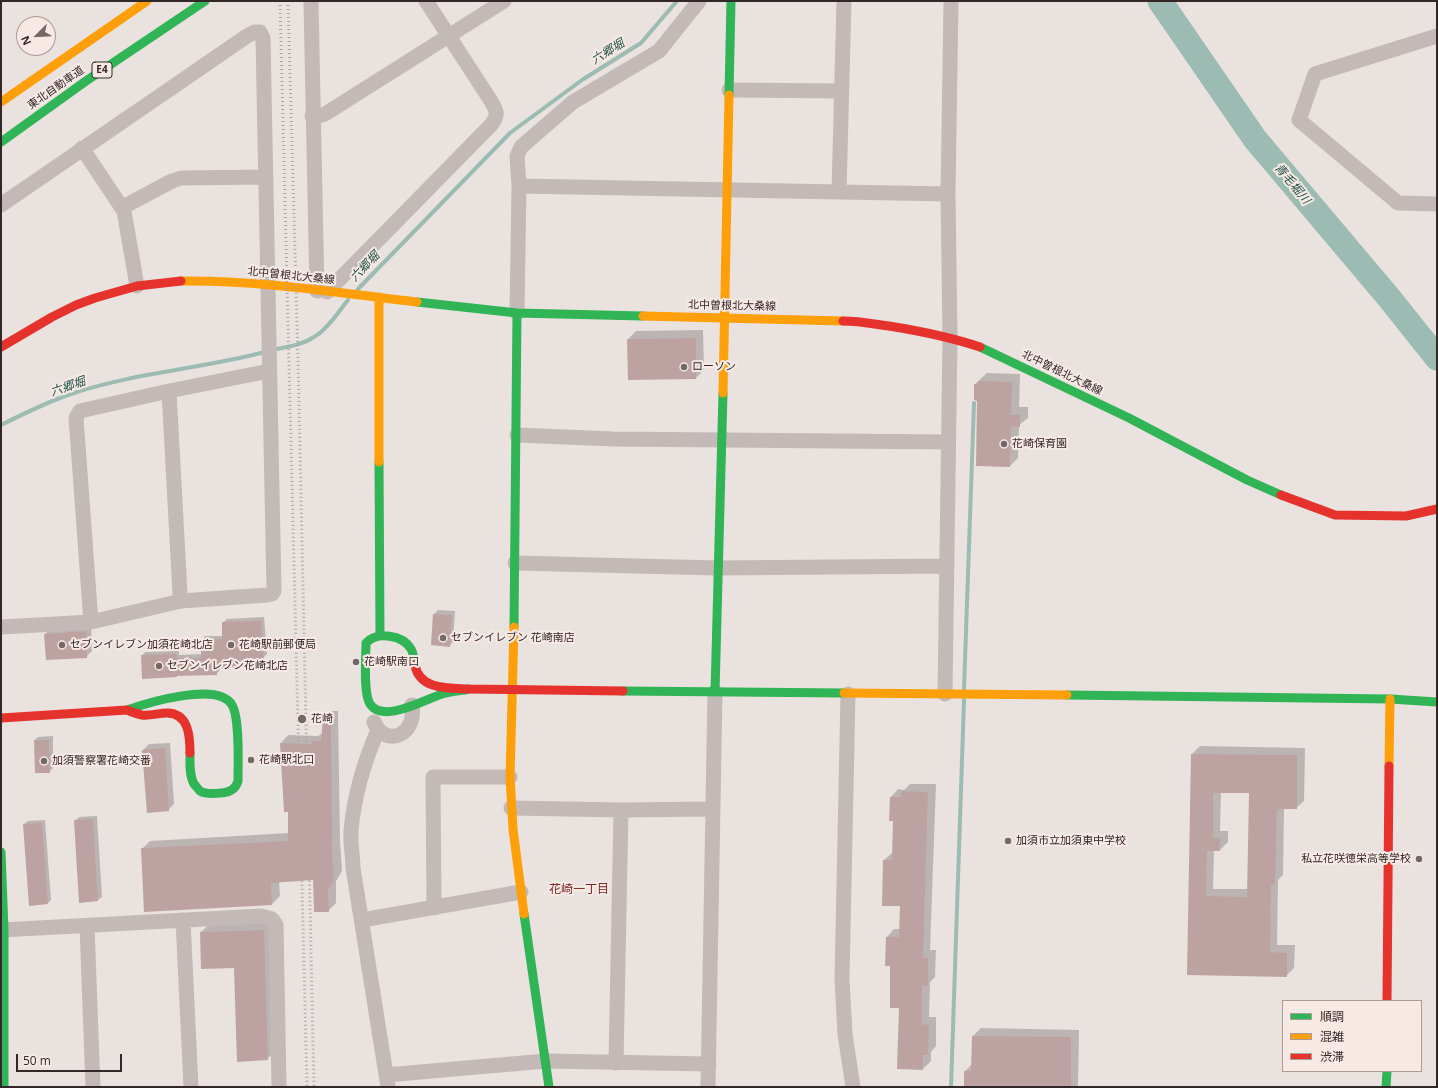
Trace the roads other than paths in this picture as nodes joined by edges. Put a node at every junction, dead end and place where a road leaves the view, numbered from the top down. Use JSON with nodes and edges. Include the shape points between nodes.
{"nodes":[{"id":1,"x":147,"y":1,"type":"edge"},
{"id":2,"x":205,"y":1,"type":"edge"},
{"id":3,"x":311,"y":1,"type":"edge"},
{"id":4,"x":426,"y":1,"type":"edge"},
{"id":5,"x":504,"y":1,"type":"edge"},
{"id":6,"x":699,"y":1,"type":"edge"},
{"id":7,"x":731,"y":1,"type":"edge"},
{"id":8,"x":844,"y":1,"type":"edge"},
{"id":9,"x":952,"y":1,"type":"edge"},
{"id":10,"x":449,"y":36,"type":"junction"},
{"id":11,"x":1437,"y":36,"type":"edge"},
{"id":12,"x":728,"y":90,"type":"junction"},
{"id":13,"x":842,"y":91,"type":"junction"},
{"id":14,"x":1,"y":102,"type":"edge"},
{"id":15,"x":312,"y":116,"type":"junction"},
{"id":16,"x":1,"y":142,"type":"edge"},
{"id":17,"x":82,"y":148,"type":"junction"},
{"id":18,"x":266,"y":178,"type":"junction"},
{"id":19,"x":519,"y":186,"type":"junction"},
{"id":20,"x":727,"y":190,"type":"junction"},
{"id":21,"x":839,"y":192,"type":"junction"},
{"id":22,"x":948,"y":194,"type":"junction"},
{"id":23,"x":1437,"y":204,"type":"edge"},
{"id":24,"x":1,"y":205,"type":"edge"},
{"id":25,"x":123,"y":207,"type":"junction"},
{"id":26,"x":268,"y":285,"type":"junction"},
{"id":27,"x":137,"y":286,"type":"junction"},
{"id":28,"x":328,"y":292,"type":"junction"},
{"id":29,"x":379,"y":297,"type":"junction"},
{"id":30,"x":517,"y":313,"type":"junction"},
{"id":31,"x":725,"y":318,"type":"junction"},
{"id":32,"x":950,"y":338,"type":"junction"},
{"id":33,"x":1,"y":346,"type":"edge"},
{"id":34,"x":269,"y":366,"type":"junction"},
{"id":35,"x":169,"y":391,"type":"junction"},
{"id":36,"x":516,"y":435,"type":"junction"},
{"id":37,"x":721,"y":439,"type":"junction"},
{"id":38,"x":948,"y":442,"type":"junction"},
{"id":39,"x":1437,"y":509,"type":"edge"},
{"id":40,"x":516,"y":563,"type":"junction"},
{"id":41,"x":946,"y":566,"type":"junction"},
{"id":42,"x":718,"y":568,"type":"junction"},
{"id":43,"x":182,"y":601,"type":"junction"},
{"id":44,"x":91,"y":622,"type":"junction"},
{"id":45,"x":1,"y":627,"type":"edge"},
{"id":46,"x":380,"y":636,"type":"junction"},
{"id":47,"x":469,"y":689,"type":"junction"},
{"id":48,"x":512,"y":689,"type":"junction"},
{"id":49,"x":715,"y":692,"type":"junction"},
{"id":50,"x":848,"y":694,"type":"junction"},
{"id":51,"x":944,"y":694,"type":"junction"},
{"id":52,"x":1390,"y":699,"type":"junction"},
{"id":53,"x":1437,"y":702,"type":"edge"},
{"id":54,"x":371,"y":704,"type":"junction"},
{"id":55,"x":412,"y":705,"type":"junction"},
{"id":56,"x":127,"y":710,"type":"junction"},
{"id":57,"x":1,"y":718,"type":"edge"},
{"id":58,"x":378,"y":730,"type":"junction"},
{"id":59,"x":510,"y":777,"type":"junction"},
{"id":60,"x":511,"y":808,"type":"junction"},
{"id":61,"x":713,"y":809,"type":"junction"},
{"id":62,"x":621,"y":810,"type":"junction"},
{"id":63,"x":1,"y":852,"type":"edge"},
{"id":64,"x":521,"y":892,"type":"junction"},
{"id":65,"x":434,"y":908,"type":"junction"},
{"id":66,"x":184,"y":920,"type":"junction"},
{"id":67,"x":362,"y":920,"type":"junction"},
{"id":68,"x":87,"y":926,"type":"junction"},
{"id":69,"x":3,"y":930,"type":"edge"},
{"id":70,"x":1387,"y":1000,"type":"edge"},
{"id":71,"x":2,"y":1001,"type":"edge"},
{"id":72,"x":546,"y":1060,"type":"junction"},
{"id":73,"x":616,"y":1063,"type":"junction"},
{"id":74,"x":709,"y":1064,"type":"junction"},
{"id":75,"x":1386,"y":1072,"type":"edge"},
{"id":76,"x":387,"y":1081,"type":"edge"},
{"id":77,"x":4,"y":1087,"type":"edge"},
{"id":78,"x":93,"y":1087,"type":"edge"},
{"id":79,"x":191,"y":1087,"type":"edge"},
{"id":80,"x":279,"y":1087,"type":"edge"},
{"id":81,"x":549,"y":1087,"type":"edge"},
{"id":82,"x":708,"y":1087,"type":"edge"},
{"id":83,"x":853,"y":1087,"type":"edge"},
{"id":84,"x":1386,"y":1087,"type":"edge"}],
"edges":[{"from":1,"to":14,"type":"main road","name":"東北自動車道"},
{"from":2,"to":16,"type":"main road","name":"東北自動車道","number":"E4"},
{"from":3,"to":15,"type":"street"},
{"from":4,"to":10,"type":"street"},
{"from":5,"to":10,"type":"street"},
{"from":6,"to":19,"type":"street","via":[[659,51],[573,102],[520,147],[517,156]]},
{"from":7,"to":12,"type":"main road"},
{"from":8,"to":13,"type":"street"},
{"from":9,"to":22,"type":"street"},
{"from":10,"to":15,"type":"street","via":[[325,114]]},
{"from":10,"to":28,"type":"street","via":[[491,101],[497,112],[496,118]]},
{"from":11,"to":23,"type":"street","via":[[1314,74],[1298,120],[1398,204]]},
{"from":12,"to":13,"type":"street"},
{"from":12,"to":20,"type":"main road"},
{"from":13,"to":21,"type":"street"},
{"from":15,"to":28,"type":"street"},
{"from":17,"to":18,"type":"street","via":[[247,36],[260,32],[263,38]]},
{"from":17,"to":24,"type":"street"},
{"from":17,"to":25,"type":"street"},
{"from":18,"to":25,"type":"street","via":[[181,178]]},
{"from":18,"to":26,"type":"street"},
{"from":19,"to":20,"type":"street"},
{"from":19,"to":30,"type":"street"},
{"from":20,"to":21,"type":"street"},
{"from":20,"to":31,"type":"main road"},
{"from":21,"to":22,"type":"street"},
{"from":22,"to":32,"type":"street"},
{"from":25,"to":27,"type":"street"},
{"from":26,"to":27,"type":"main road","name":"北中曽根北大桑線","via":[[209,281]]},
{"from":26,"to":28,"type":"main road","name":"北中曽根北大桑線"},
{"from":26,"to":34,"type":"street"},
{"from":27,"to":33,"type":"main road","name":"北中曽根北大桑線","via":[[76,305]]},
{"from":28,"to":29,"type":"main road","name":"北中曽根北大桑線"},
{"from":29,"to":30,"type":"main road","name":"北中曽根北大桑線"},
{"from":29,"to":46,"type":"main road"},
{"from":30,"to":31,"type":"main road","name":"北中曽根北大桑線"},
{"from":30,"to":36,"type":"main road"},
{"from":31,"to":32,"type":"main road","name":"北中曽根北大桑線","via":[[856,321]]},
{"from":31,"to":37,"type":"main road"},
{"from":32,"to":38,"type":"street"},
{"from":32,"to":39,"type":"main road","name":"北中曽根北大桑線","via":[[986,350],[1129,418],[1247,480],[1289,499],[1335,515],[1406,516]]},
{"from":34,"to":35,"type":"street"},
{"from":34,"to":43,"type":"street","via":[[274,591],[267,595]]},
{"from":35,"to":43,"type":"street"},
{"from":35,"to":44,"type":"street","via":[[80,411],[76,418]]},
{"from":36,"to":37,"type":"street","via":[[613,439]]},
{"from":36,"to":40,"type":"main road"},
{"from":37,"to":38,"type":"street"},
{"from":37,"to":42,"type":"main road"},
{"from":38,"to":41,"type":"street"},
{"from":40,"to":42,"type":"street"},
{"from":40,"to":48,"type":"main road"},
{"from":41,"to":42,"type":"street"},
{"from":41,"to":51,"type":"street"},
{"from":42,"to":49,"type":"main road"},
{"from":43,"to":44,"type":"street"},
{"from":44,"to":45,"type":"street"},
{"from":46,"to":47,"type":"main road","via":[[400,640],[413,650],[418,673],[424,682]]},
{"from":46,"to":54,"type":"main road","via":[[371,638],[366,643],[368,694]]},
{"from":47,"to":48,"type":"main road"},
{"from":47,"to":55,"type":"main road","via":[[439,694]]},
{"from":48,"to":49,"type":"main road"},
{"from":48,"to":59,"type":"main road"},
{"from":49,"to":50,"type":"main road"},
{"from":49,"to":61,"type":"street"},
{"from":50,"to":51,"type":"main road"},
{"from":50,"to":83,"type":"street","via":[[842,979],[845,1034]]},
{"from":51,"to":52,"type":"main road"},
{"from":52,"to":53,"type":"main road"},
{"from":52,"to":70,"type":"main road"},
{"from":54,"to":55,"type":"main road","via":[[379,710],[391,711]]},
{"from":54,"to":58,"type":"street","via":[[372,716]]},
{"from":55,"to":58,"type":"street","via":[[412,722],[405,732],[392,736]]},
{"from":56,"to":56,"type":"main road","via":[[142,704],[194,694],[212,694],[227,698],[234,706],[236,719],[237,786],[228,792],[203,793],[198,790],[192,777],[187,725],[182,718],[172,713],[145,715]]},
{"from":56,"to":57,"type":"main road"},
{"from":58,"to":67,"type":"street","via":[[362,774],[351,832],[353,868]]},
{"from":59,"to":60,"type":"main road"},
{"from":59,"to":65,"type":"street","via":[[433,777]]},
{"from":60,"to":62,"type":"street"},
{"from":60,"to":64,"type":"main road"},
{"from":61,"to":62,"type":"street"},
{"from":61,"to":74,"type":"street"},
{"from":62,"to":73,"type":"street"},
{"from":63,"to":69,"type":"main road"},
{"from":64,"to":65,"type":"street"},
{"from":64,"to":72,"type":"main road"},
{"from":65,"to":67,"type":"street"},
{"from":66,"to":68,"type":"street"},
{"from":66,"to":79,"type":"street"},
{"from":66,"to":80,"type":"street","via":[[261,916],[272,919],[276,925]]},
{"from":67,"to":76,"type":"street"},
{"from":68,"to":69,"type":"street"},
{"from":68,"to":78,"type":"street"},
{"from":69,"to":71,"type":"main road"},
{"from":71,"to":77,"type":"main road"},
{"from":72,"to":73,"type":"street"},
{"from":72,"to":76,"type":"street"},
{"from":72,"to":81,"type":"main road"},
{"from":73,"to":74,"type":"street"},
{"from":74,"to":82,"type":"street"},
{"from":75,"to":84,"type":"main road"}]}
